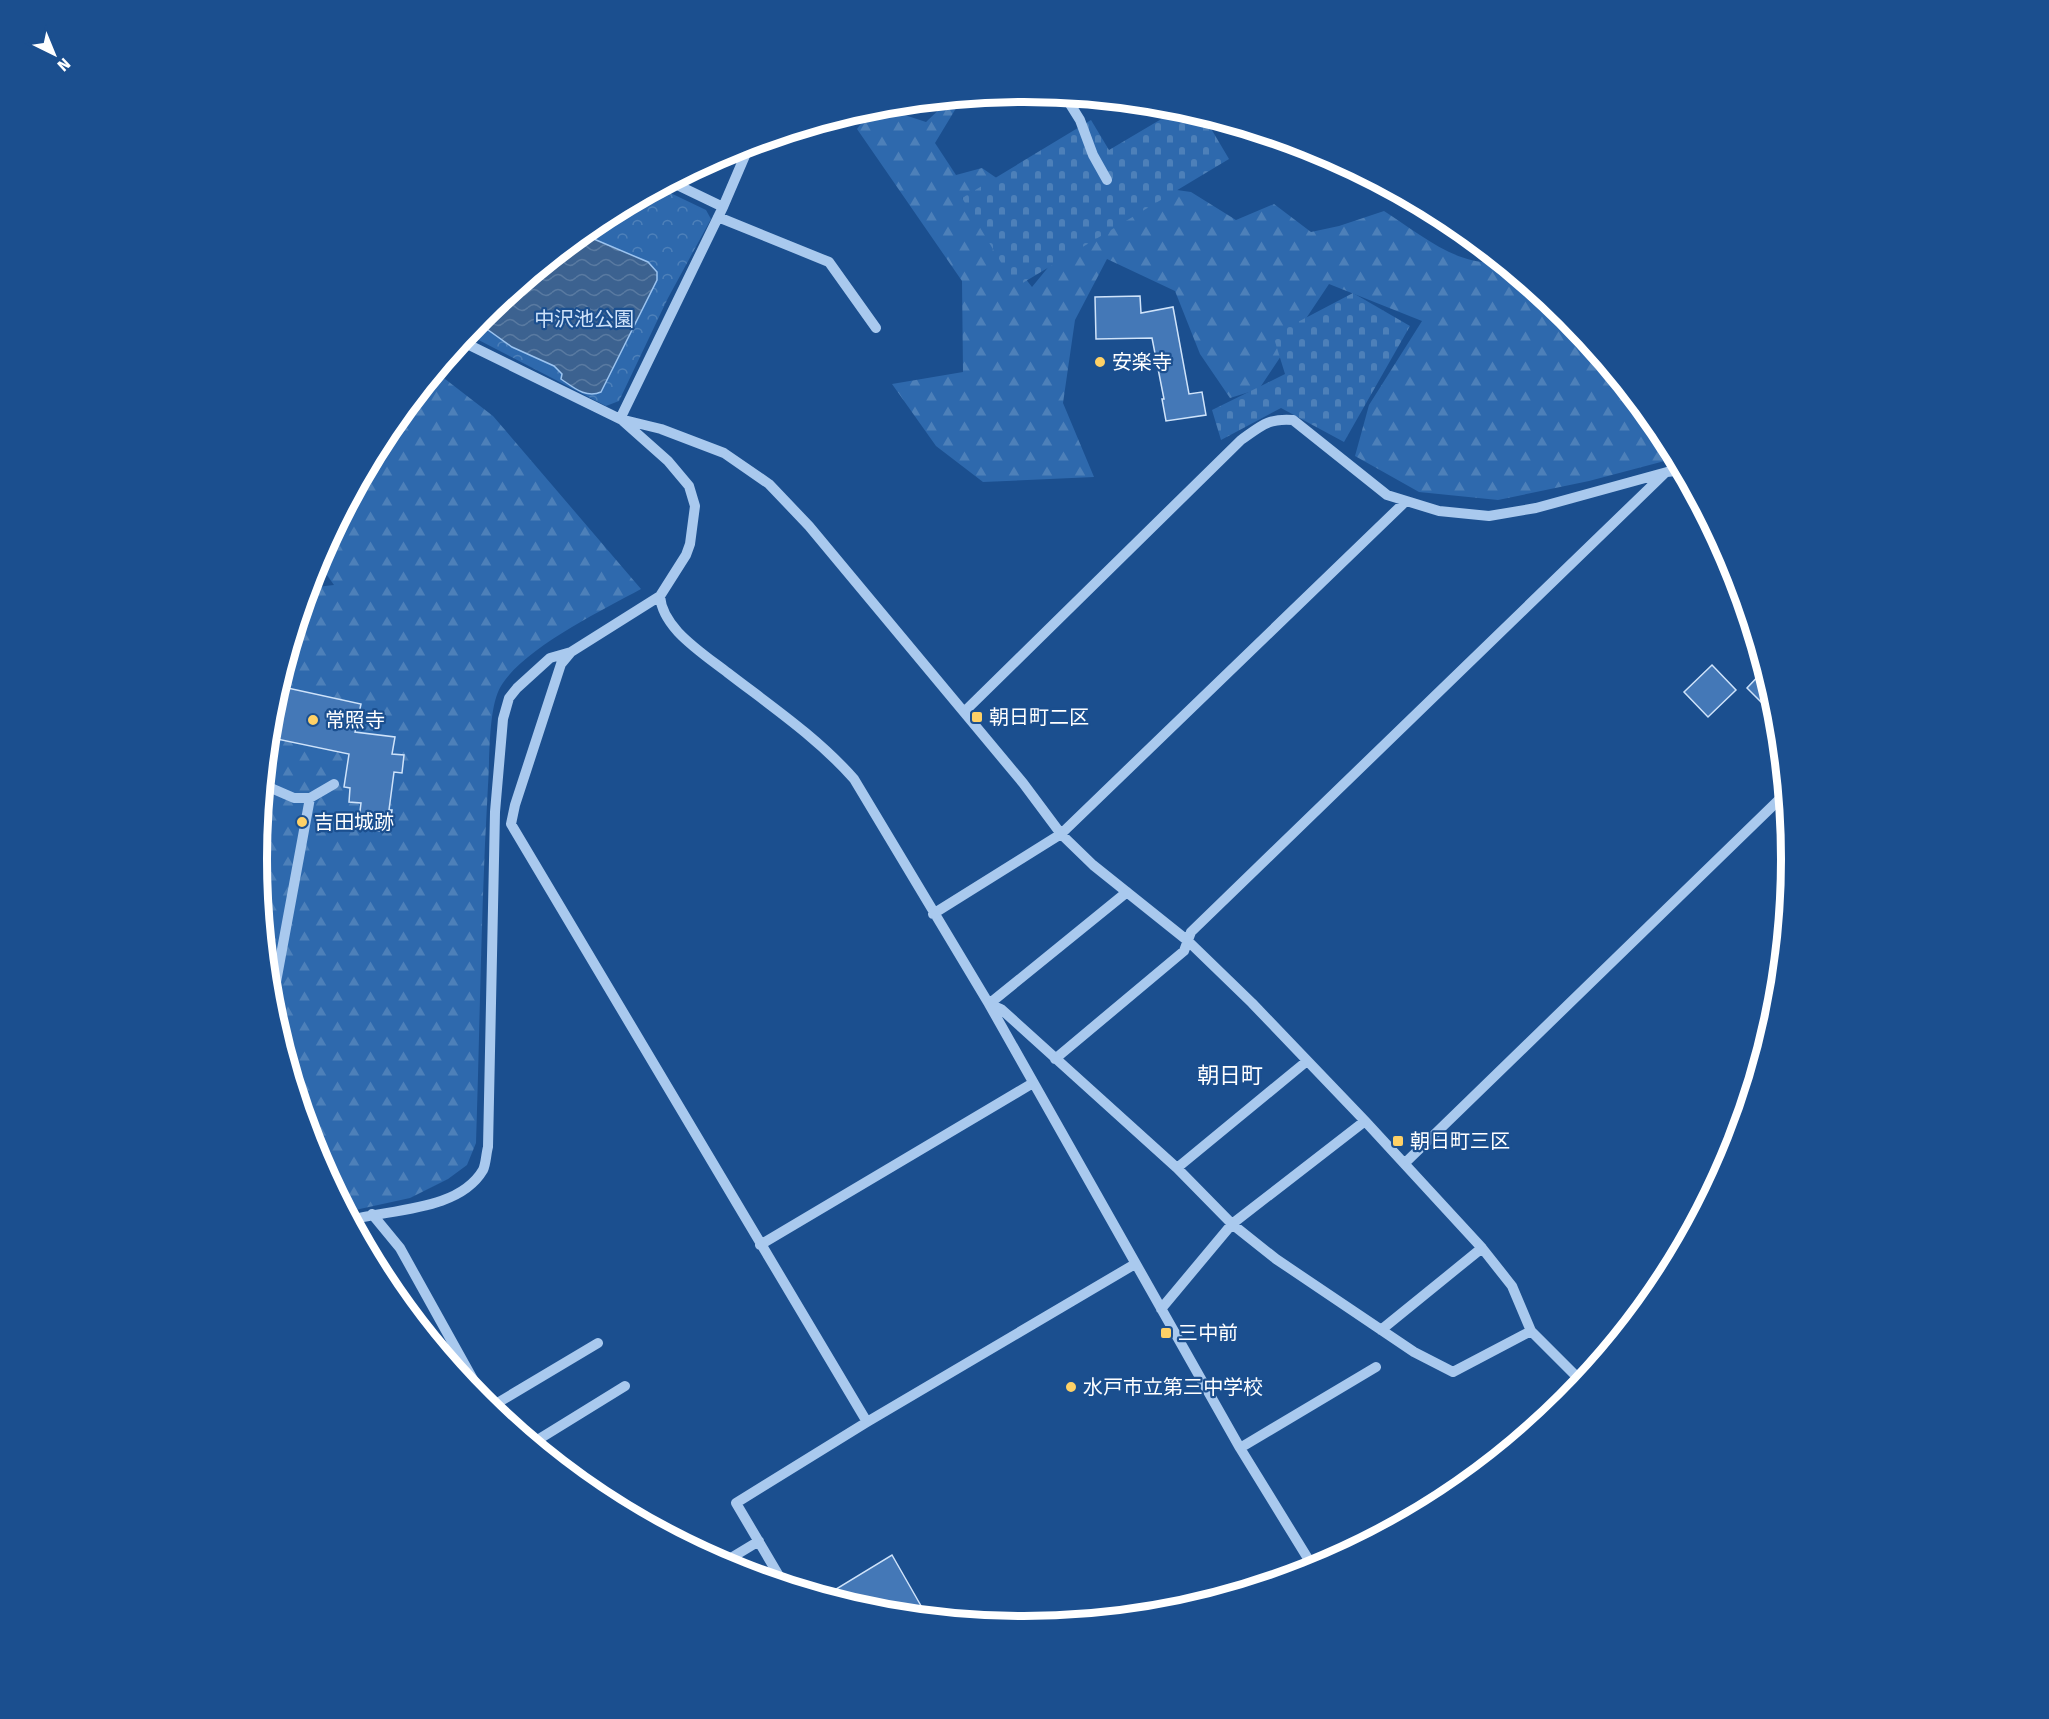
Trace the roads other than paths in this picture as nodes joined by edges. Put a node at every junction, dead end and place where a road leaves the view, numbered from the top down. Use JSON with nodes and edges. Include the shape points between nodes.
{"nodes":[{"id":1,"x":1070,"y":104,"type":"edge"},
{"id":2,"x":745,"y":156,"type":"edge"},
{"id":3,"x":1107,"y":180,"type":"dead end"},
{"id":4,"x":678,"y":186,"type":"edge"},
{"id":5,"x":721,"y":212,"type":"junction"},
{"id":6,"x":876,"y":328,"type":"dead end"},
{"id":7,"x":469,"y":345,"type":"edge"},
{"id":8,"x":620,"y":419,"type":"junction"},
{"id":9,"x":1675,"y":471,"type":"edge"},
{"id":10,"x":1667,"y":472,"type":"junction"},
{"id":11,"x":1406,"y":501,"type":"junction"},
{"id":12,"x":660,"y":596,"type":"junction"},
{"id":13,"x":571,"y":652,"type":"junction"},
{"id":14,"x":964,"y":711,"type":"junction"},
{"id":15,"x":334,"y":784,"type":"dead end"},
{"id":16,"x":271,"y":788,"type":"edge"},
{"id":17,"x":310,"y":798,"type":"junction"},
{"id":18,"x":1779,"y":800,"type":"edge"},
{"id":19,"x":1061,"y":834,"type":"junction"},
{"id":20,"x":1127,"y":892,"type":"junction"},
{"id":21,"x":933,"y":914,"type":"junction"},
{"id":22,"x":1188,"y":941,"type":"junction"},
{"id":23,"x":277,"y":978,"type":"edge"},
{"id":24,"x":989,"y":1004,"type":"junction"},
{"id":25,"x":1055,"y":1059,"type":"junction"},
{"id":26,"x":1307,"y":1061,"type":"junction"},
{"id":27,"x":1033,"y":1083,"type":"junction"},
{"id":28,"x":1365,"y":1121,"type":"junction"},
{"id":29,"x":1405,"y":1162,"type":"junction"},
{"id":30,"x":1177,"y":1167,"type":"junction"},
{"id":31,"x":372,"y":1214,"type":"junction"},
{"id":32,"x":357,"y":1218,"type":"edge"},
{"id":33,"x":1232,"y":1224,"type":"junction"},
{"id":34,"x":760,"y":1245,"type":"junction"},
{"id":35,"x":1482,"y":1248,"type":"junction"},
{"id":36,"x":1135,"y":1264,"type":"junction"},
{"id":37,"x":1161,"y":1309,"type":"junction"},
{"id":38,"x":1381,"y":1330,"type":"junction"},
{"id":39,"x":1530,"y":1331,"type":"junction"},
{"id":40,"x":598,"y":1343,"type":"dead end"},
{"id":41,"x":1376,"y":1366,"type":"dead end"},
{"id":42,"x":471,"y":1375,"type":"edge"},
{"id":43,"x":1577,"y":1377,"type":"edge"},
{"id":44,"x":626,"y":1386,"type":"dead end"},
{"id":45,"x":496,"y":1402,"type":"edge"},
{"id":46,"x":867,"y":1422,"type":"junction"},
{"id":47,"x":538,"y":1440,"type":"edge"},
{"id":48,"x":1240,"y":1448,"type":"junction"},
{"id":49,"x":759,"y":1540,"type":"junction"},
{"id":50,"x":731,"y":1557,"type":"edge"},
{"id":51,"x":1309,"y":1561,"type":"edge"},
{"id":52,"x":780,"y":1576,"type":"edge"}],
"edges":[{"from":1,"to":3,"type":"street"},
{"from":2,"to":5,"type":"street"},
{"from":4,"to":5,"type":"street"},
{"from":5,"to":6,"type":"street","via":[[829,262]]},
{"from":5,"to":8,"type":"street"},
{"from":7,"to":8,"type":"street"},
{"from":8,"to":12,"type":"street","via":[[668,461],[693,496],[690,544]]},
{"from":8,"to":14,"type":"street","via":[[661,429],[724,453],[769,484]]},
{"from":9,"to":10,"type":"street"},
{"from":10,"to":11,"type":"street","via":[[1536,508],[1489,516],[1439,511]]},
{"from":10,"to":22,"type":"street","via":[[1191,932]]},
{"from":11,"to":14,"type":"street","via":[[1387,495],[1293,420],[1277,419],[1263,424],[1241,440]]},
{"from":11,"to":19,"type":"street"},
{"from":12,"to":13,"type":"street"},
{"from":12,"to":21,"type":"street","via":[[666,615],[692,645],[796,726],[854,779]]},
{"from":13,"to":31,"type":"street","via":[[550,658],[517,688],[503,719],[495,812],[488,1147],[484,1168],[455,1195],[420,1208]]},
{"from":13,"to":34,"type":"street","via":[[561,664],[511,824]]},
{"from":14,"to":19,"type":"street"},
{"from":15,"to":17,"type":"street"},
{"from":16,"to":17,"type":"street","via":[[294,798]]},
{"from":17,"to":23,"type":"street"},
{"from":18,"to":29,"type":"street"},
{"from":19,"to":20,"type":"street"},
{"from":19,"to":21,"type":"street"},
{"from":20,"to":22,"type":"street"},
{"from":20,"to":24,"type":"street"},
{"from":21,"to":24,"type":"street"},
{"from":22,"to":25,"type":"street","via":[[1184,951]]},
{"from":22,"to":26,"type":"street"},
{"from":24,"to":25,"type":"street","via":[[1001,1009]]},
{"from":24,"to":27,"type":"street"},
{"from":25,"to":30,"type":"street"},
{"from":26,"to":28,"type":"street"},
{"from":26,"to":30,"type":"street"},
{"from":27,"to":34,"type":"street"},
{"from":27,"to":36,"type":"street"},
{"from":28,"to":29,"type":"street"},
{"from":28,"to":33,"type":"street"},
{"from":29,"to":35,"type":"street"},
{"from":30,"to":33,"type":"street"},
{"from":31,"to":32,"type":"street"},
{"from":31,"to":42,"type":"street","via":[[400,1248]]},
{"from":33,"to":37,"type":"street"},
{"from":33,"to":38,"type":"street","via":[[1276,1259]]},
{"from":34,"to":46,"type":"street"},
{"from":35,"to":38,"type":"street"},
{"from":35,"to":39,"type":"street","via":[[1512,1286]]},
{"from":36,"to":37,"type":"street"},
{"from":36,"to":46,"type":"street"},
{"from":37,"to":48,"type":"street"},
{"from":38,"to":39,"type":"street","via":[[1453,1372]]},
{"from":39,"to":43,"type":"street"},
{"from":40,"to":45,"type":"street"},
{"from":41,"to":48,"type":"street"},
{"from":44,"to":47,"type":"street"},
{"from":46,"to":49,"type":"street","via":[[736,1503]]},
{"from":48,"to":51,"type":"street"},
{"from":49,"to":50,"type":"street"},
{"from":49,"to":52,"type":"street"}]}
